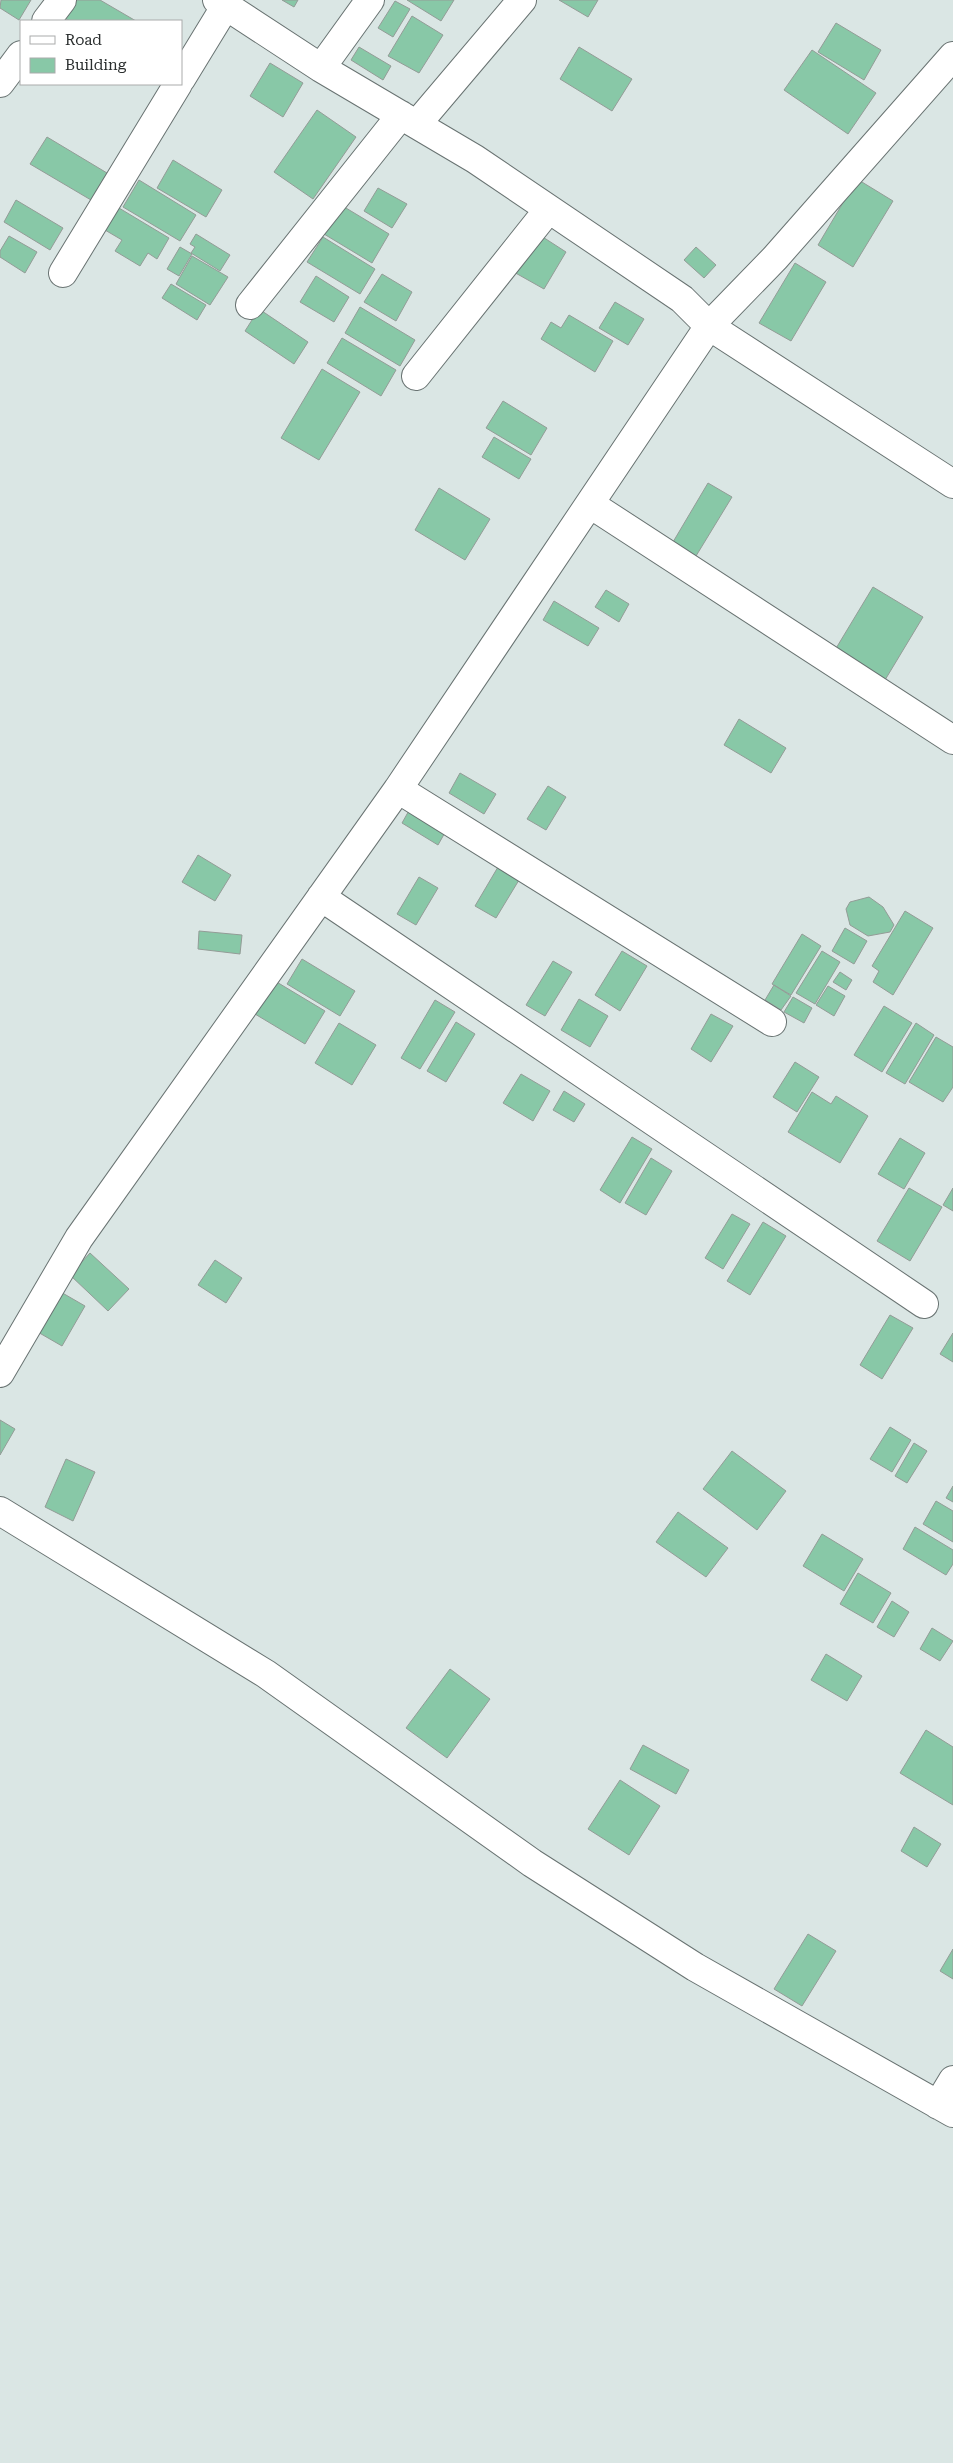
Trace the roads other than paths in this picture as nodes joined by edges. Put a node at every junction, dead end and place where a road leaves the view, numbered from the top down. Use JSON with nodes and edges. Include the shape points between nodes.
{"nodes":[{"id":1,"x":62,"y":0,"type":"edge"},
{"id":2,"x":370,"y":0,"type":"edge"},
{"id":3,"x":522,"y":0,"type":"edge"},
{"id":4,"x":221,"y":3,"type":"edge"},
{"id":5,"x":47,"y":20,"type":"edge"},
{"id":6,"x":20,"y":56,"type":"edge"},
{"id":7,"x":953,"y":56,"type":"edge"},
{"id":8,"x":321,"y":68,"type":"junction"},
{"id":9,"x":182,"y":77,"type":"edge"},
{"id":10,"x":0,"y":83,"type":"edge"},
{"id":11,"x":177,"y":85,"type":"edge"},
{"id":12,"x":409,"y":120,"type":"junction"},
{"id":13,"x":548,"y":210,"type":"junction"},
{"id":14,"x":63,"y":273,"type":"dead end"},
{"id":15,"x":250,"y":305,"type":"dead end"},
{"id":16,"x":706,"y":323,"type":"junction"},
{"id":17,"x":416,"y":376,"type":"dead end"},
{"id":18,"x":953,"y":484,"type":"edge"},
{"id":19,"x":590,"y":504,"type":"junction"},
{"id":20,"x":953,"y":740,"type":"edge"},
{"id":21,"x":398,"y":789,"type":"junction"},
{"id":22,"x":322,"y":897,"type":"junction"},
{"id":23,"x":772,"y":1022,"type":"dead end"},
{"id":24,"x":924,"y":1304,"type":"dead end"},
{"id":25,"x":0,"y":1373,"type":"edge"},
{"id":26,"x":0,"y":1511,"type":"edge"},
{"id":27,"x":953,"y":2080,"type":"edge"},
{"id":28,"x":946,"y":2109,"type":"edge"}],
"edges":[{"from":1,"to":5,"type":"street"},
{"from":2,"to":8,"type":"street"},
{"from":3,"to":12,"type":"street"},
{"from":4,"to":8,"type":"street"},
{"from":4,"to":9,"type":"street"},
{"from":6,"to":10,"type":"street"},
{"from":7,"to":16,"type":"street","via":[[775,258]]},
{"from":8,"to":12,"type":"street"},
{"from":11,"to":14,"type":"street"},
{"from":12,"to":13,"type":"street","via":[[475,159]]},
{"from":12,"to":15,"type":"street"},
{"from":13,"to":16,"type":"street","via":[[682,299]]},
{"from":13,"to":17,"type":"street"},
{"from":16,"to":18,"type":"street"},
{"from":16,"to":19,"type":"street"},
{"from":19,"to":20,"type":"street"},
{"from":19,"to":21,"type":"street"},
{"from":21,"to":22,"type":"street"},
{"from":21,"to":23,"type":"street"},
{"from":22,"to":24,"type":"street"},
{"from":22,"to":25,"type":"street","via":[[80,1238]]},
{"from":26,"to":28,"type":"street","via":[[266,1674],[532,1863],[687,1962]]},
{"from":27,"to":28,"type":"street"}]}
